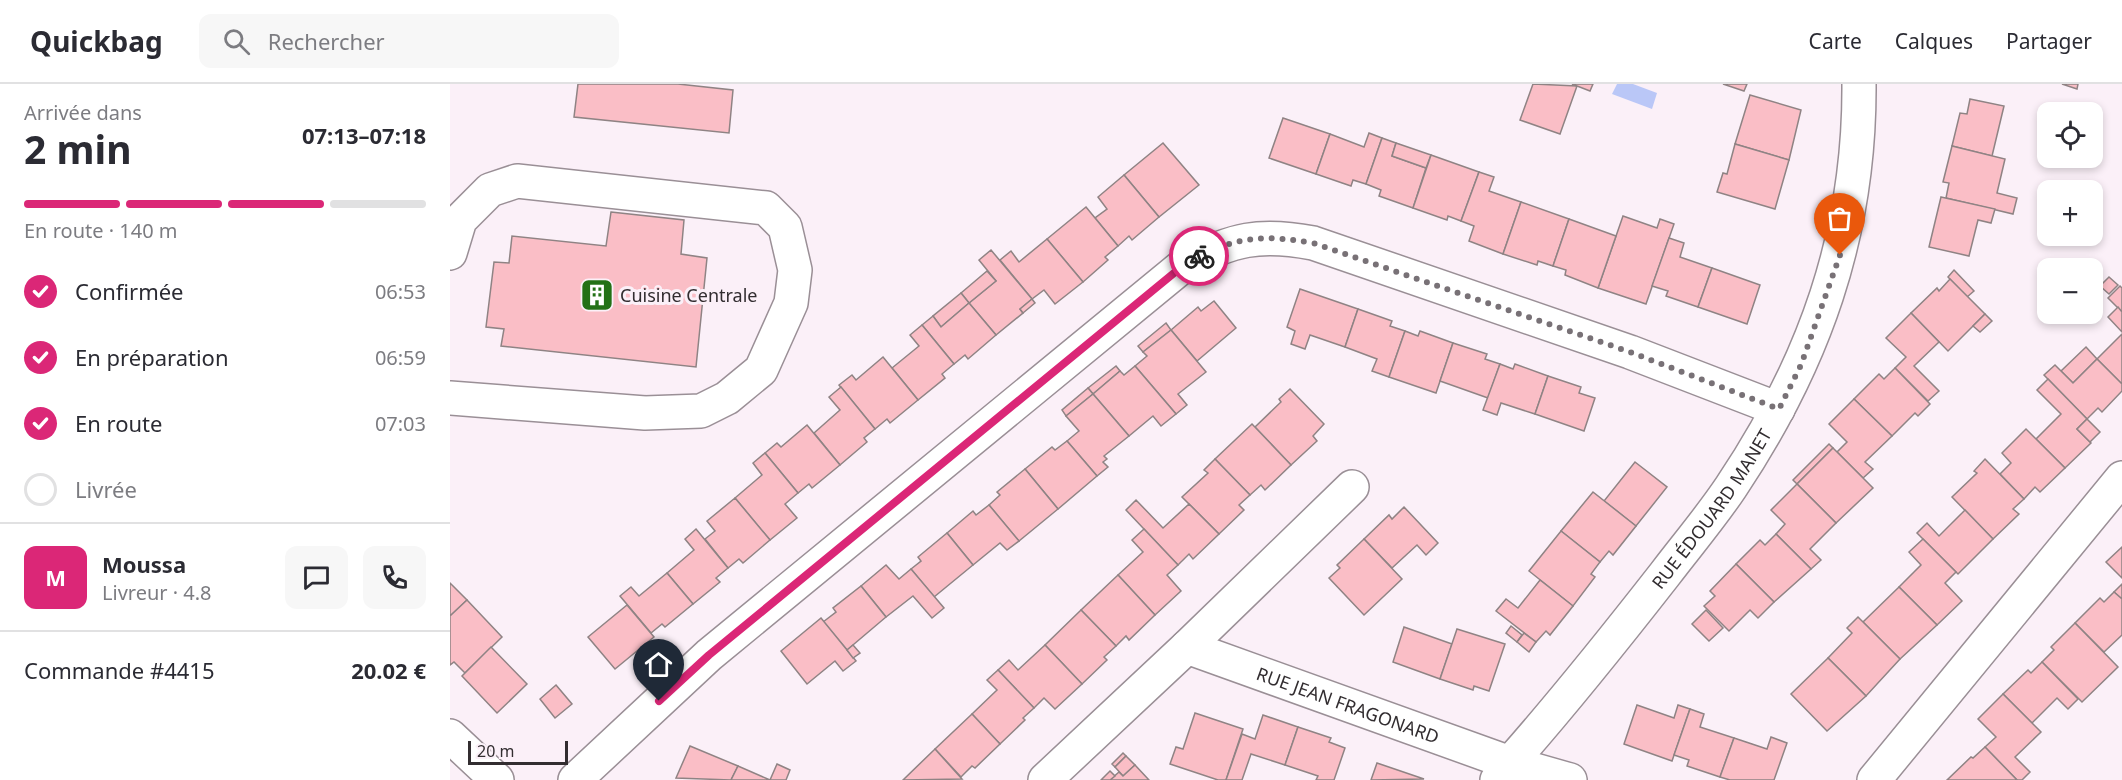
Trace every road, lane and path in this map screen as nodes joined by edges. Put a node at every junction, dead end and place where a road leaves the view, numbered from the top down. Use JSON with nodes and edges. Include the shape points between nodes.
{"nodes":[{"id":1,"x":1859,"y":84,"type":"edge"},
{"id":2,"x":450,"y":253,"type":"edge"},
{"id":3,"x":450,"y":398,"type":"edge"},
{"id":4,"x":1779,"y":409,"type":"junction"},
{"id":5,"x":2122,"y":477,"type":"edge"},
{"id":6,"x":1352,"y":487,"type":"dead end"},
{"id":7,"x":1187,"y":647,"type":"junction"},
{"id":8,"x":450,"y":736,"type":"edge"},
{"id":9,"x":1503,"y":771,"type":"edge"},
{"id":10,"x":497,"y":780,"type":"edge"},
{"id":11,"x":575,"y":780,"type":"edge"},
{"id":12,"x":1046,"y":780,"type":"edge"},
{"id":13,"x":1570,"y":780,"type":"edge"},
{"id":14,"x":1874,"y":780,"type":"edge"}],
"edges":[{"from":1,"to":4,"type":"street","name":"RUE ÉDOUARD MANET","via":[[1857,145],[1840,255],[1801,365]]},
{"from":2,"to":3,"type":"street","via":[[460,220],[490,190],[518,181],[765,208],[785,227],[795,270],[791,303],[761,370],[727,398],[701,411],[645,413]]},
{"from":4,"to":9,"type":"street","name":"RUE ÉDOUARD MANET","via":[[1730,488],[1614,640]]},
{"from":4,"to":11,"type":"street","via":[[1630,352],[1313,243],[1276,236],[1216,248],[1185,264],[709,655]]},
{"from":5,"to":14,"type":"street"},
{"from":6,"to":7,"type":"street"},
{"from":7,"to":9,"type":"street","name":"RUE JEAN FRAGONARD"},
{"from":7,"to":12,"type":"street"},
{"from":8,"to":10,"type":"street"},
{"from":9,"to":13,"type":"street"}]}
